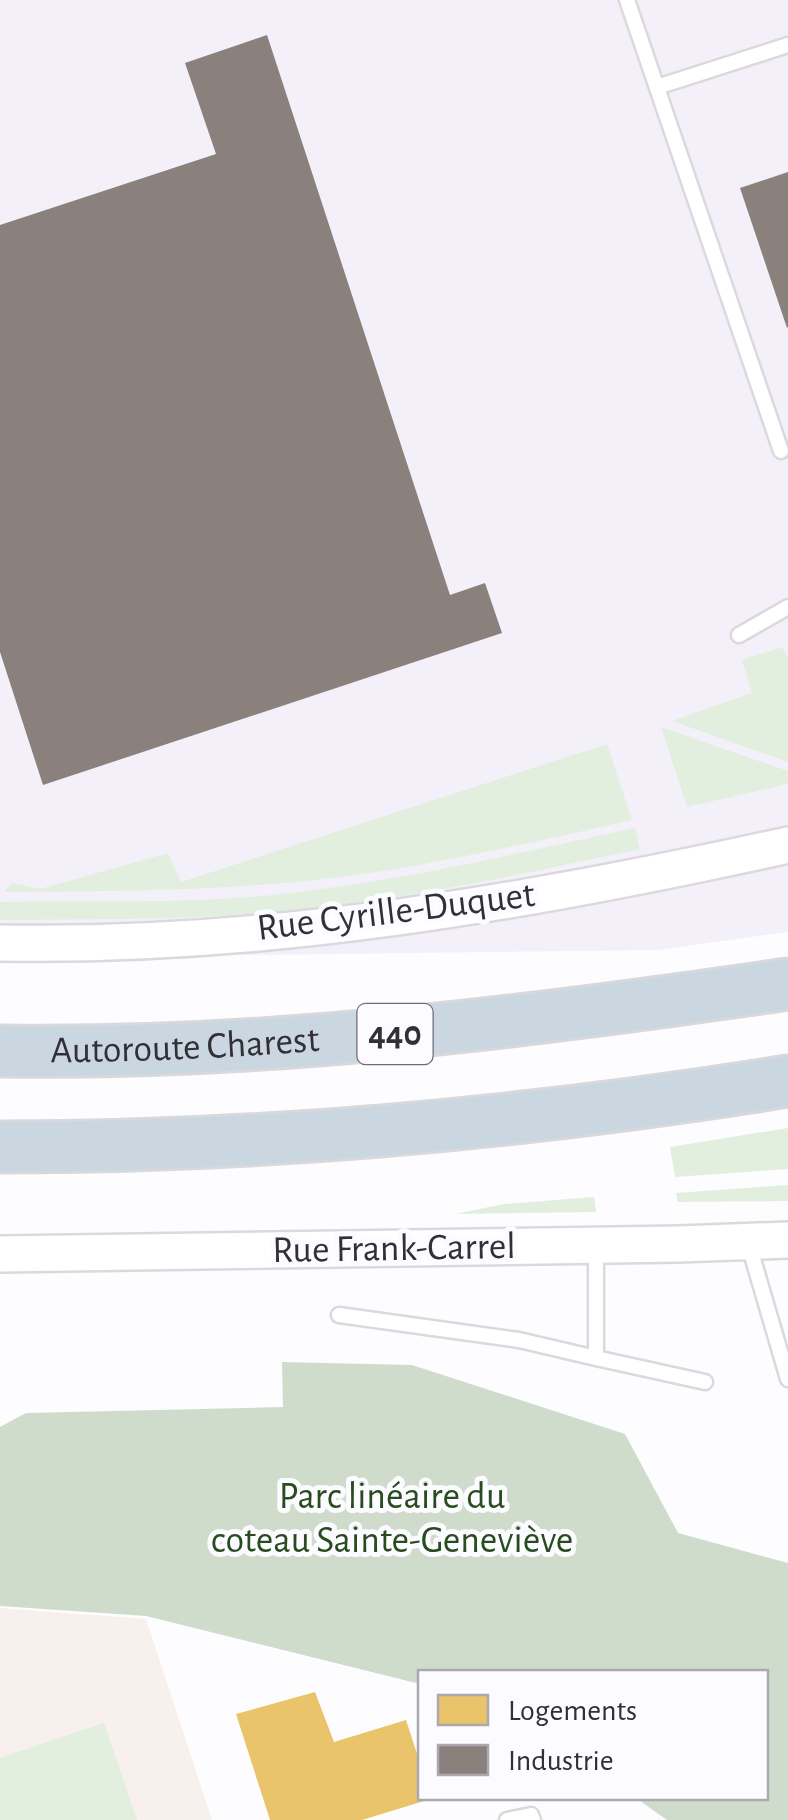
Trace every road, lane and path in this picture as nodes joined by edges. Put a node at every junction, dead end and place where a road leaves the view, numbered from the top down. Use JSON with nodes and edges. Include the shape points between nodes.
{"nodes":[{"id":1,"x":628,"y":0,"type":"edge"},
{"id":2,"x":788,"y":44,"type":"edge"},
{"id":3,"x":657,"y":86,"type":"junction"},
{"id":4,"x":785,"y":450,"type":"edge"},
{"id":5,"x":788,"y":467,"type":"edge"},
{"id":6,"x":788,"y":607,"type":"edge"},
{"id":7,"x":739,"y":636,"type":"dead end"},
{"id":8,"x":788,"y":845,"type":"edge"},
{"id":9,"x":0,"y":943,"type":"edge"},
{"id":10,"x":788,"y":984,"type":"edge"},
{"id":11,"x":0,"y":1051,"type":"edge"},
{"id":12,"x":788,"y":1081,"type":"edge"},
{"id":13,"x":0,"y":1147,"type":"edge"},
{"id":14,"x":788,"y":1240,"type":"edge"},
{"id":15,"x":748,"y":1242,"type":"junction"},
{"id":16,"x":596,"y":1246,"type":"junction"},
{"id":17,"x":0,"y":1254,"type":"edge"},
{"id":18,"x":339,"y":1315,"type":"dead end"},
{"id":19,"x":596,"y":1358,"type":"junction"},
{"id":20,"x":787,"y":1370,"type":"edge"},
{"id":21,"x":705,"y":1382,"type":"dead end"},
{"id":22,"x":506,"y":1820,"type":"edge"},
{"id":23,"x":533,"y":1820,"type":"edge"}],
"edges":[{"from":1,"to":3,"type":"lane"},
{"from":2,"to":3,"type":"lane"},
{"from":3,"to":4,"type":"lane"},
{"from":4,"to":5,"type":"lane"},
{"from":6,"to":7,"type":"lane"},
{"from":8,"to":9,"type":"street","name":"Rue Cyrille-Duquet","via":[[401,918],[93,944]]},
{"from":10,"to":11,"type":"highway","name":"Autoroute Charest","number":"440","via":[[458,1029],[187,1048]]},
{"from":12,"to":13,"type":"highway","via":[[398,1130],[221,1143]]},
{"from":14,"to":15,"type":"street","name":"Rue Frank-Carrel"},
{"from":15,"to":16,"type":"street","name":"Rue Frank-Carrel"},
{"from":15,"to":20,"type":"lane"},
{"from":16,"to":17,"type":"street","name":"Rue Frank-Carrel"},
{"from":16,"to":19,"type":"lane"},
{"from":18,"to":19,"type":"lane"},
{"from":19,"to":21,"type":"lane"},
{"from":22,"to":23,"type":"lane"}]}
